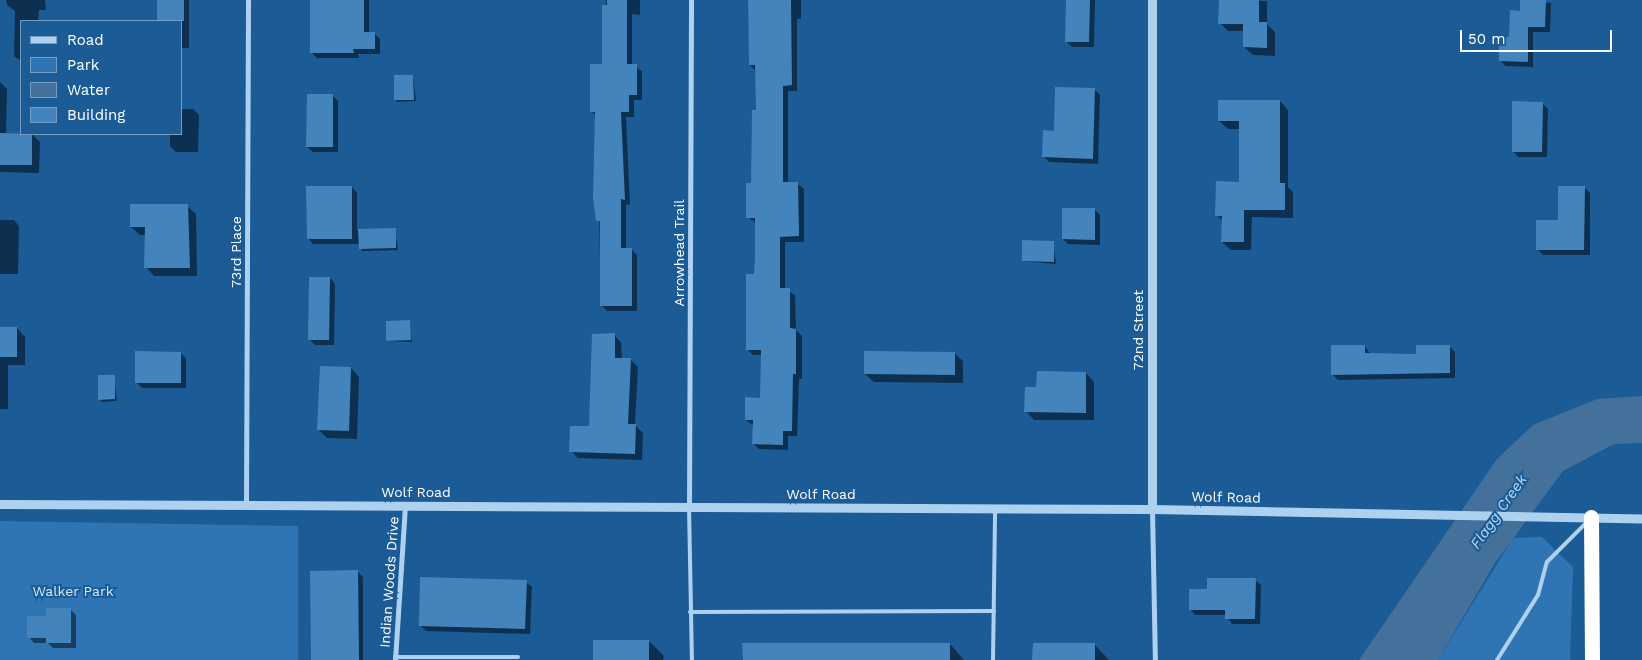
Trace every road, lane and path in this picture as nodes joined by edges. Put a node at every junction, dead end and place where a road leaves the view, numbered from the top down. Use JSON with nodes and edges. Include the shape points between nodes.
{"nodes":[{"id":1,"x":248,"y":0,"type":"edge"},
{"id":2,"x":691,"y":0,"type":"edge"},
{"id":3,"x":1152,"y":0,"type":"edge"},
{"id":4,"x":0,"y":504,"type":"edge"},
{"id":5,"x":246,"y":505,"type":"junction"},
{"id":6,"x":405,"y":506,"type":"junction"},
{"id":7,"x":689,"y":507,"type":"junction"},
{"id":8,"x":995,"y":508,"type":"junction"},
{"id":9,"x":1152,"y":509,"type":"junction"},
{"id":10,"x":1591,"y":517,"type":"junction"},
{"id":11,"x":1642,"y":518,"type":"edge"},
{"id":12,"x":994,"y":611,"type":"junction"},
{"id":13,"x":690,"y":612,"type":"junction"},
{"id":14,"x":518,"y":657,"type":"dead end"},
{"id":15,"x":395,"y":658,"type":"edge"},
{"id":16,"x":692,"y":660,"type":"edge"},
{"id":17,"x":993,"y":660,"type":"edge"},
{"id":18,"x":1155,"y":660,"type":"edge"},
{"id":19,"x":1497,"y":660,"type":"edge"},
{"id":20,"x":1592,"y":660,"type":"edge"}],
"edges":[{"from":1,"to":5,"type":"street","name":"73rd Place"},
{"from":2,"to":7,"type":"street","name":"Arrowhead Trail"},
{"from":3,"to":9,"type":"street","name":"72nd Street"},
{"from":4,"to":5,"type":"street","name":"Wolf Road"},
{"from":5,"to":6,"type":"street","name":"Wolf Road"},
{"from":6,"to":7,"type":"street","name":"Wolf Road"},
{"from":6,"to":15,"type":"street","name":"Indian Woods Drive"},
{"from":7,"to":8,"type":"street","name":"Wolf Road"},
{"from":7,"to":13,"type":"lane"},
{"from":8,"to":9,"type":"street","name":"Wolf Road"},
{"from":8,"to":12,"type":"lane"},
{"from":9,"to":10,"type":"street","name":"Wolf Road"},
{"from":9,"to":18,"type":"street","name":"72nd Street"},
{"from":10,"to":11,"type":"street","name":"Wolf Road"},
{"from":10,"to":19,"type":"lane","via":[[1547,562],[1538,596]]},
{"from":10,"to":20,"type":"highway"},
{"from":12,"to":13,"type":"lane"},
{"from":12,"to":17,"type":"lane"},
{"from":13,"to":16,"type":"lane"},
{"from":14,"to":15,"type":"lane"}]}
